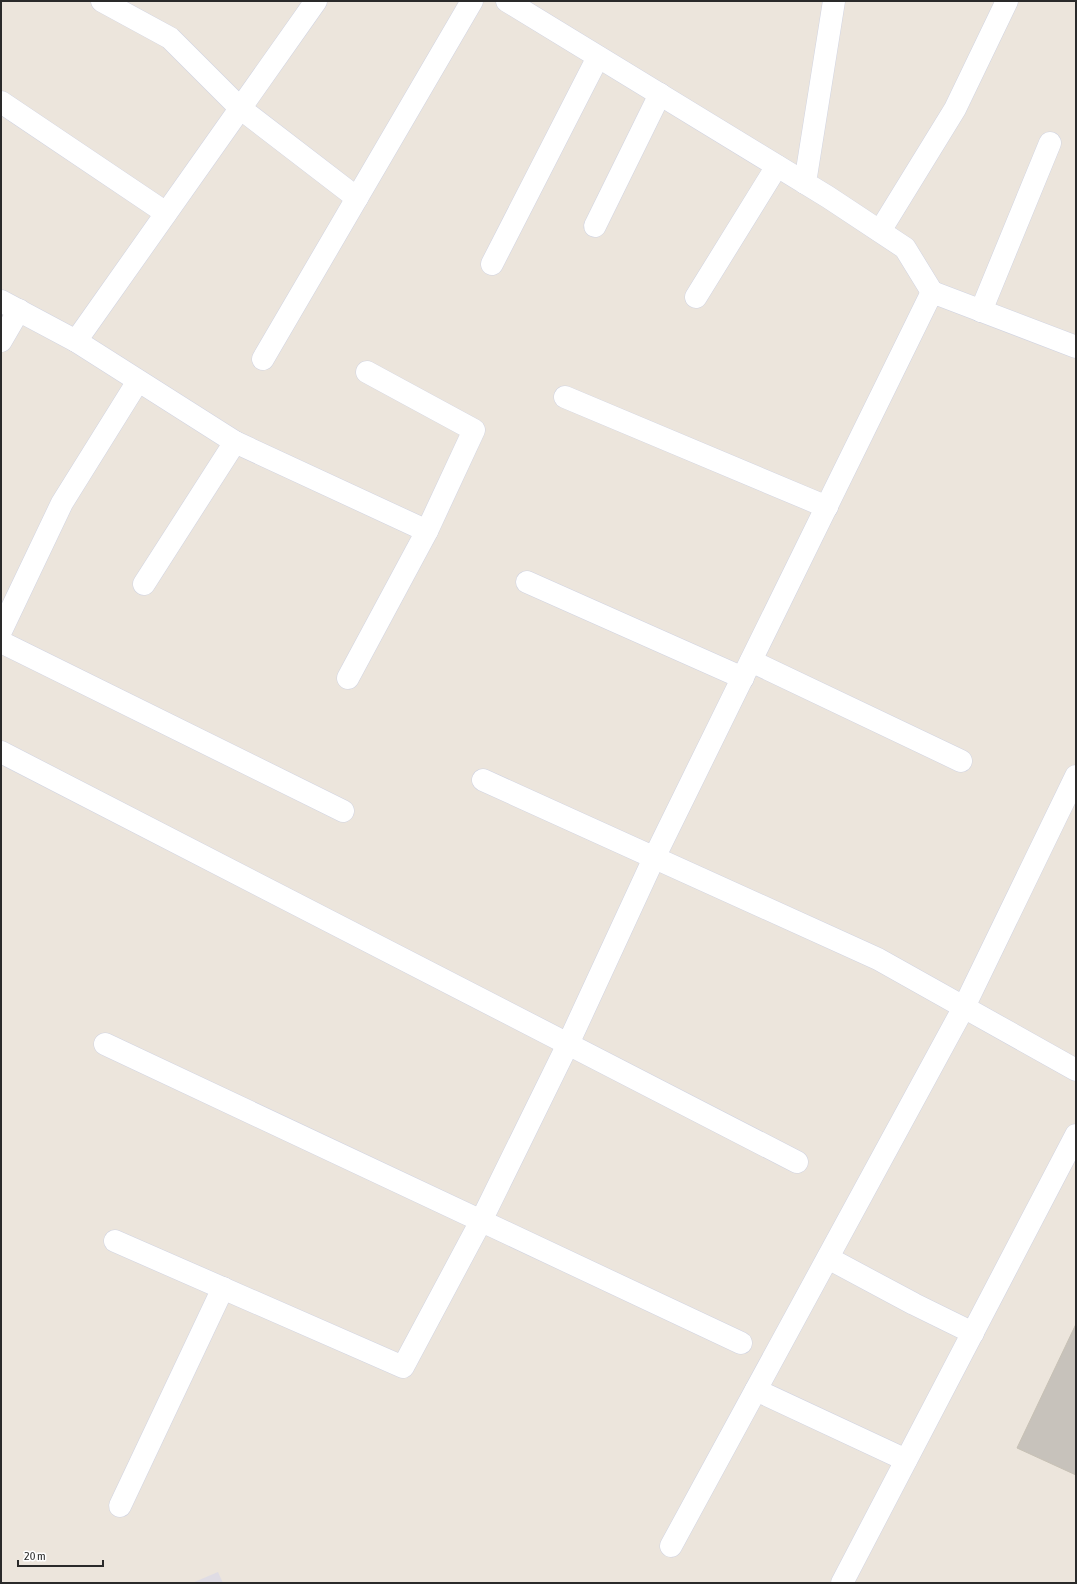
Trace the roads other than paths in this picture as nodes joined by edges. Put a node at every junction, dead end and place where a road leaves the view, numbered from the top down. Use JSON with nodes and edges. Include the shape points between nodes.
{"nodes":[{"id":1,"x":102,"y":1,"type":"edge"},
{"id":2,"x":316,"y":1,"type":"edge"},
{"id":3,"x":472,"y":1,"type":"edge"},
{"id":4,"x":507,"y":1,"type":"edge"},
{"id":5,"x":834,"y":1,"type":"edge"},
{"id":6,"x":1007,"y":1,"type":"edge"},
{"id":7,"x":598,"y":57,"type":"junction"},
{"id":8,"x":660,"y":94,"type":"junction"},
{"id":9,"x":1,"y":102,"type":"edge"},
{"id":10,"x":240,"y":108,"type":"junction"},
{"id":11,"x":1050,"y":143,"type":"dead end"},
{"id":12,"x":777,"y":166,"type":"junction"},
{"id":13,"x":805,"y":183,"type":"junction"},
{"id":14,"x":357,"y":198,"type":"junction"},
{"id":15,"x":166,"y":213,"type":"junction"},
{"id":16,"x":595,"y":226,"type":"dead end"},
{"id":17,"x":880,"y":231,"type":"junction"},
{"id":18,"x":492,"y":264,"type":"dead end"},
{"id":19,"x":932,"y":292,"type":"junction"},
{"id":20,"x":696,"y":297,"type":"dead end"},
{"id":21,"x":10,"y":306,"type":"edge"},
{"id":22,"x":982,"y":311,"type":"junction"},
{"id":23,"x":1,"y":341,"type":"edge"},
{"id":24,"x":76,"y":341,"type":"junction"},
{"id":25,"x":1076,"y":347,"type":"edge"},
{"id":26,"x":263,"y":359,"type":"dead end"},
{"id":27,"x":366,"y":372,"type":"dead end"},
{"id":28,"x":138,"y":381,"type":"junction"},
{"id":29,"x":565,"y":397,"type":"dead end"},
{"id":30,"x":235,"y":442,"type":"junction"},
{"id":31,"x":826,"y":507,"type":"junction"},
{"id":32,"x":427,"y":531,"type":"junction"},
{"id":33,"x":527,"y":582,"type":"dead end"},
{"id":34,"x":144,"y":584,"type":"dead end"},
{"id":35,"x":1,"y":631,"type":"edge"},
{"id":36,"x":1,"y":642,"type":"edge"},
{"id":37,"x":747,"y":670,"type":"junction"},
{"id":38,"x":348,"y":678,"type":"dead end"},
{"id":39,"x":1,"y":752,"type":"edge"},
{"id":40,"x":961,"y":761,"type":"dead end"},
{"id":41,"x":1076,"y":776,"type":"edge"},
{"id":42,"x":483,"y":780,"type":"dead end"},
{"id":43,"x":343,"y":810,"type":"dead end"},
{"id":44,"x":654,"y":858,"type":"junction"},
{"id":45,"x":964,"y":1007,"type":"junction"},
{"id":46,"x":105,"y":1044,"type":"dead end"},
{"id":47,"x":568,"y":1044,"type":"junction"},
{"id":48,"x":1076,"y":1070,"type":"edge"},
{"id":49,"x":1076,"y":1135,"type":"edge"},
{"id":50,"x":797,"y":1162,"type":"dead end"},
{"id":51,"x":481,"y":1221,"type":"junction"},
{"id":52,"x":115,"y":1241,"type":"dead end"},
{"id":53,"x":828,"y":1258,"type":"junction"},
{"id":54,"x":223,"y":1288,"type":"junction"},
{"id":55,"x":973,"y":1332,"type":"junction"},
{"id":56,"x":741,"y":1343,"type":"dead end"},
{"id":57,"x":756,"y":1390,"type":"junction"},
{"id":58,"x":906,"y":1460,"type":"junction"},
{"id":59,"x":120,"y":1506,"type":"dead end"},
{"id":60,"x":671,"y":1546,"type":"dead end"},
{"id":61,"x":842,"y":1583,"type":"edge"}],
"edges":[{"from":1,"to":10,"type":"street","via":[[170,38]]},
{"from":2,"to":10,"type":"street"},
{"from":3,"to":14,"type":"street"},
{"from":4,"to":7,"type":"street"},
{"from":5,"to":13,"type":"street"},
{"from":6,"to":17,"type":"street","via":[[955,109]]},
{"from":7,"to":8,"type":"street"},
{"from":7,"to":18,"type":"street"},
{"from":8,"to":12,"type":"street"},
{"from":8,"to":16,"type":"street"},
{"from":9,"to":15,"type":"street"},
{"from":10,"to":14,"type":"street"},
{"from":10,"to":15,"type":"street"},
{"from":11,"to":22,"type":"street"},
{"from":12,"to":13,"type":"street"},
{"from":12,"to":20,"type":"street"},
{"from":13,"to":17,"type":"street"},
{"from":14,"to":26,"type":"street"},
{"from":15,"to":24,"type":"street"},
{"from":17,"to":19,"type":"street","via":[[905,248]]},
{"from":19,"to":22,"type":"street"},
{"from":19,"to":31,"type":"street"},
{"from":21,"to":23,"type":"street"},
{"from":21,"to":24,"type":"street"},
{"from":22,"to":25,"type":"street"},
{"from":24,"to":28,"type":"street"},
{"from":27,"to":32,"type":"street","via":[[474,430]]},
{"from":28,"to":30,"type":"street"},
{"from":28,"to":35,"type":"street","via":[[62,503]]},
{"from":29,"to":31,"type":"street"},
{"from":30,"to":32,"type":"street"},
{"from":30,"to":34,"type":"street"},
{"from":31,"to":37,"type":"street"},
{"from":32,"to":38,"type":"street"},
{"from":33,"to":37,"type":"street"},
{"from":36,"to":43,"type":"street"},
{"from":37,"to":40,"type":"street"},
{"from":37,"to":44,"type":"street"},
{"from":39,"to":47,"type":"street"},
{"from":41,"to":45,"type":"street"},
{"from":42,"to":44,"type":"street"},
{"from":44,"to":45,"type":"street","via":[[878,959]]},
{"from":44,"to":47,"type":"street"},
{"from":45,"to":48,"type":"street"},
{"from":45,"to":53,"type":"street"},
{"from":46,"to":51,"type":"street"},
{"from":47,"to":50,"type":"street"},
{"from":47,"to":51,"type":"street"},
{"from":49,"to":55,"type":"street"},
{"from":51,"to":54,"type":"street","via":[[404,1367]]},
{"from":51,"to":56,"type":"street"},
{"from":52,"to":54,"type":"street"},
{"from":53,"to":55,"type":"street"},
{"from":53,"to":57,"type":"street"},
{"from":54,"to":59,"type":"street"},
{"from":55,"to":58,"type":"street"},
{"from":57,"to":58,"type":"street"},
{"from":57,"to":60,"type":"street"},
{"from":58,"to":61,"type":"street"}]}
